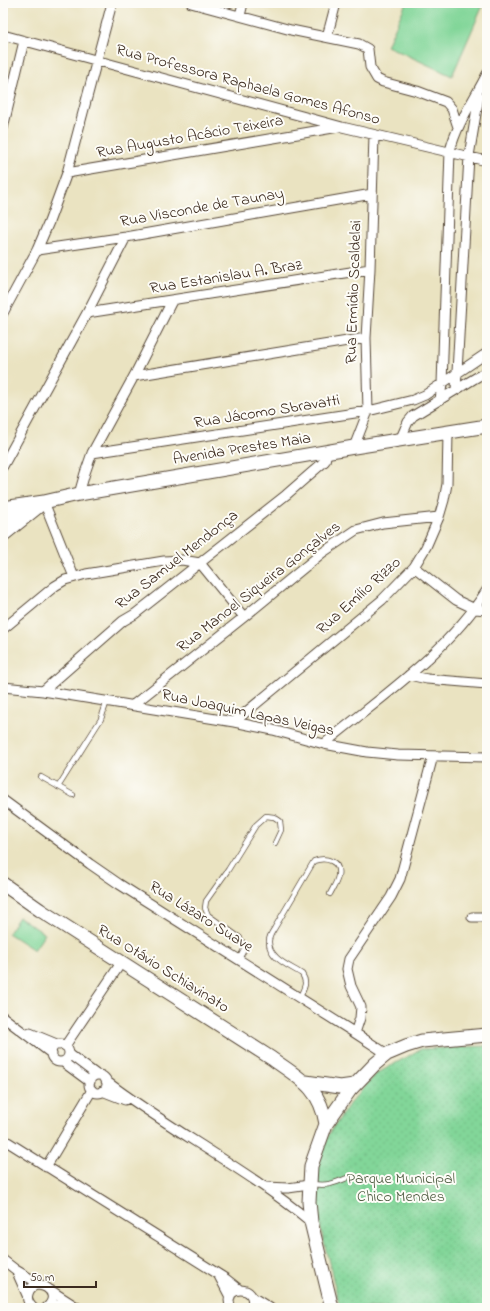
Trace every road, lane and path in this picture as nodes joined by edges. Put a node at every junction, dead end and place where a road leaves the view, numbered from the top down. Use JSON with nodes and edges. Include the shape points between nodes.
{"nodes":[{"id":1,"x":112,"y":3,"type":"edge"},
{"id":2,"x":191,"y":3,"type":"edge"},
{"id":3,"x":243,"y":3,"type":"edge"},
{"id":4,"x":336,"y":3,"type":"edge"},
{"id":5,"x":240,"y":16,"type":"junction"},
{"id":6,"x":3,"y":35,"type":"edge"},
{"id":7,"x":327,"y":37,"type":"junction"},
{"id":8,"x":24,"y":41,"type":"junction"},
{"id":9,"x":98,"y":60,"type":"junction"},
{"id":10,"x":487,"y":74,"type":"edge"},
{"id":11,"x":481,"y":87,"type":"junction"},
{"id":12,"x":342,"y":127,"type":"junction"},
{"id":13,"x":458,"y":127,"type":"junction"},
{"id":14,"x":3,"y":128,"type":"edge"},
{"id":15,"x":374,"y":134,"type":"junction"},
{"id":16,"x":450,"y":151,"type":"junction"},
{"id":17,"x":469,"y":156,"type":"junction"},
{"id":18,"x":487,"y":161,"type":"edge"},
{"id":19,"x":68,"y":173,"type":"junction"},
{"id":20,"x":372,"y":194,"type":"junction"},
{"id":21,"x":126,"y":237,"type":"junction"},
{"id":22,"x":37,"y":250,"type":"junction"},
{"id":23,"x":370,"y":269,"type":"junction"},
{"id":24,"x":172,"y":301,"type":"junction"},
{"id":25,"x":3,"y":313,"type":"edge"},
{"id":26,"x":87,"y":313,"type":"junction"},
{"id":27,"x":366,"y":338,"type":"junction"},
{"id":28,"x":487,"y":353,"type":"edge"},
{"id":29,"x":487,"y":371,"type":"edge"},
{"id":30,"x":457,"y":373,"type":"junction"},
{"id":31,"x":134,"y":376,"type":"junction"},
{"id":32,"x":442,"y":384,"type":"junction"},
{"id":33,"x":456,"y":390,"type":"junction"},
{"id":34,"x":440,"y":400,"type":"junction"},
{"id":35,"x":368,"y":411,"type":"junction"},
{"id":36,"x":487,"y":426,"type":"edge"},
{"id":37,"x":448,"y":433,"type":"junction"},
{"id":38,"x":400,"y":440,"type":"junction"},
{"id":39,"x":354,"y":447,"type":"junction"},
{"id":40,"x":327,"y":452,"type":"junction"},
{"id":41,"x":92,"y":454,"type":"junction"},
{"id":42,"x":3,"y":466,"type":"edge"},
{"id":43,"x":79,"y":494,"type":"junction"},
{"id":44,"x":44,"y":502,"type":"junction"},
{"id":45,"x":20,"y":506,"type":"junction"},
{"id":46,"x":3,"y":508,"type":"edge"},
{"id":47,"x":439,"y":517,"type":"junction"},
{"id":48,"x":3,"y":520,"type":"edge"},
{"id":49,"x":3,"y":535,"type":"edge"},
{"id":50,"x":200,"y":563,"type":"junction"},
{"id":51,"x":414,"y":567,"type":"junction"},
{"id":52,"x":74,"y":577,"type":"junction"},
{"id":53,"x":487,"y":590,"type":"edge"},
{"id":54,"x":475,"y":609,"type":"junction"},
{"id":55,"x":487,"y":610,"type":"edge"},
{"id":56,"x":244,"y":617,"type":"junction"},
{"id":57,"x":3,"y":629,"type":"edge"},
{"id":58,"x":409,"y":675,"type":"junction"},
{"id":59,"x":487,"y":684,"type":"edge"},
{"id":60,"x":3,"y":687,"type":"edge"},
{"id":61,"x":42,"y":691,"type":"junction"},
{"id":62,"x":107,"y":701,"type":"junction"},
{"id":63,"x":133,"y":705,"type":"junction"},
{"id":64,"x":234,"y":722,"type":"junction"},
{"id":65,"x":324,"y":744,"type":"junction"},
{"id":66,"x":433,"y":756,"type":"junction"},
{"id":67,"x":487,"y":757,"type":"edge"},
{"id":68,"x":41,"y":777,"type":"dead end"},
{"id":69,"x":58,"y":787,"type":"junction"},
{"id":70,"x":73,"y":795,"type":"dead end"},
{"id":71,"x":3,"y":800,"type":"edge"},
{"id":72,"x":275,"y":843,"type":"dead end"},
{"id":73,"x":3,"y":884,"type":"edge"},
{"id":74,"x":330,"y":894,"type":"dead end"},
{"id":75,"x":487,"y":917,"type":"edge"},
{"id":76,"x":472,"y":918,"type":"dead end"},
{"id":77,"x":239,"y":959,"type":"junction"},
{"id":78,"x":121,"y":963,"type":"junction"},
{"id":79,"x":300,"y":997,"type":"junction"},
{"id":80,"x":3,"y":1017,"type":"edge"},
{"id":81,"x":18,"y":1027,"type":"junction"},
{"id":82,"x":356,"y":1032,"type":"junction"},
{"id":83,"x":487,"y":1035,"type":"edge"},
{"id":84,"x":64,"y":1052,"type":"junction"},
{"id":85,"x":52,"y":1054,"type":"junction"},
{"id":86,"x":386,"y":1054,"type":"junction"},
{"id":87,"x":97,"y":1076,"type":"junction"},
{"id":88,"x":106,"y":1081,"type":"junction"},
{"id":89,"x":306,"y":1082,"type":"junction"},
{"id":90,"x":354,"y":1084,"type":"junction"},
{"id":91,"x":91,"y":1086,"type":"junction"},
{"id":92,"x":102,"y":1091,"type":"junction"},
{"id":93,"x":136,"y":1104,"type":"junction"},
{"id":94,"x":326,"y":1124,"type":"junction"},
{"id":95,"x":3,"y":1139,"type":"edge"},
{"id":96,"x":46,"y":1167,"type":"junction"},
{"id":97,"x":347,"y":1178,"type":"dead end"},
{"id":98,"x":309,"y":1184,"type":"junction"},
{"id":99,"x":266,"y":1187,"type":"junction"},
{"id":100,"x":310,"y":1222,"type":"junction"},
{"id":101,"x":3,"y":1260,"type":"edge"},
{"id":102,"x":16,"y":1270,"type":"junction"},
{"id":103,"x":218,"y":1274,"type":"junction"},
{"id":104,"x":41,"y":1285,"type":"junction"},
{"id":105,"x":50,"y":1290,"type":"junction"},
{"id":106,"x":240,"y":1290,"type":"junction"},
{"id":107,"x":28,"y":1296,"type":"junction"},
{"id":108,"x":230,"y":1297,"type":"junction"},
{"id":109,"x":252,"y":1297,"type":"junction"},
{"id":110,"x":48,"y":1306,"type":"edge"},
{"id":111,"x":33,"y":1308,"type":"edge"},
{"id":112,"x":78,"y":1308,"type":"edge"},
{"id":113,"x":231,"y":1308,"type":"edge"},
{"id":114,"x":252,"y":1308,"type":"edge"},
{"id":115,"x":270,"y":1308,"type":"edge"},
{"id":116,"x":332,"y":1308,"type":"edge"}],
"edges":[{"from":1,"to":9,"type":"street"},
{"from":2,"to":5,"type":"street"},
{"from":3,"to":5,"type":"street"},
{"from":4,"to":7,"type":"street"},
{"from":5,"to":7,"type":"street"},
{"from":6,"to":8,"type":"street","name":"Rua Professora Raphaela Gomes Afonso"},
{"from":7,"to":13,"type":"street","via":[[359,44],[368,49],[370,67],[377,79],[446,102]]},
{"from":8,"to":9,"type":"street","name":"Rua Professora Raphaela Gomes Afonso"},
{"from":8,"to":14,"type":"street"},
{"from":9,"to":12,"type":"street","name":"Rua Professora Raphaela Gomes Afonso"},
{"from":9,"to":19,"type":"street"},
{"from":10,"to":11,"type":"street"},
{"from":11,"to":13,"type":"street"},
{"from":11,"to":17,"type":"street"},
{"from":12,"to":15,"type":"street","name":"Rua Professora Raphaela Gomes Afonso"},
{"from":12,"to":19,"type":"street","name":"Rua Augusto Acácio Teixeira"},
{"from":13,"to":16,"type":"street"},
{"from":15,"to":16,"type":"street","name":"Rua Professora Raphaela Gomes Afonso"},
{"from":15,"to":20,"type":"street","name":"Rua Ermídio Scaldelai"},
{"from":16,"to":17,"type":"street","name":"Rua Professora Raphaela Gomes Afonso"},
{"from":16,"to":32,"type":"street"},
{"from":17,"to":18,"type":"street","name":"Rua Professora Raphaela Gomes Afonso"},
{"from":17,"to":30,"type":"street"},
{"from":19,"to":22,"type":"street"},
{"from":20,"to":21,"type":"street","name":"Rua Visconde de Taunay"},
{"from":20,"to":23,"type":"street","name":"Rua Ermídio Scaldelai"},
{"from":21,"to":22,"type":"street","name":"Rua Visconde de Taunay"},
{"from":21,"to":26,"type":"street"},
{"from":22,"to":25,"type":"street"},
{"from":23,"to":24,"type":"street","name":"Rua Estanislau A. Braz"},
{"from":23,"to":27,"type":"street","name":"Rua Ermídio Scaldelai"},
{"from":24,"to":26,"type":"street","name":"Rua Estanislau A. Braz"},
{"from":24,"to":31,"type":"street"},
{"from":26,"to":42,"type":"street"},
{"from":27,"to":31,"type":"street"},
{"from":27,"to":35,"type":"street","name":"Rua Ermídio Scaldelai"},
{"from":28,"to":30,"type":"street","name":"Rua Jácomo Sbravatti"},
{"from":29,"to":33,"type":"street"},
{"from":30,"to":32,"type":"street","name":"Rua Jácomo Sbravatti"},
{"from":30,"to":33,"type":"street"},
{"from":31,"to":41,"type":"street"},
{"from":32,"to":34,"type":"street"},
{"from":32,"to":35,"type":"street","name":"Rua Jácomo Sbravatti","via":[[413,400]]},
{"from":33,"to":34,"type":"street"},
{"from":34,"to":38,"type":"street","via":[[413,416]]},
{"from":35,"to":39,"type":"street","name":"Rua Ermídio Scaldelai"},
{"from":35,"to":41,"type":"street","name":"Rua Jácomo Sbravatti"},
{"from":36,"to":37,"type":"street","name":"Avenida Prestes Maia"},
{"from":37,"to":38,"type":"street","name":"Avenida Prestes Maia"},
{"from":37,"to":47,"type":"street","name":"Rua Emílio Rizzo","via":[[448,484]]},
{"from":38,"to":39,"type":"street","name":"Avenida Prestes Maia"},
{"from":39,"to":40,"type":"street","name":"Avenida Prestes Maia"},
{"from":40,"to":43,"type":"street","name":"Avenida Prestes Maia"},
{"from":40,"to":50,"type":"street","name":"Rua Samuel Mendonça","via":[[325,461]]},
{"from":41,"to":43,"type":"street"},
{"from":43,"to":44,"type":"street","name":"Avenida Prestes Maia"},
{"from":44,"to":45,"type":"street","name":"Avenida Prestes Maia"},
{"from":44,"to":49,"type":"street"},
{"from":44,"to":52,"type":"street"},
{"from":45,"to":46,"type":"street","name":"Avenida Prestes Maia"},
{"from":45,"to":48,"type":"street"},
{"from":47,"to":51,"type":"street","name":"Rua Emílio Rizzo"},
{"from":47,"to":56,"type":"street","name":"Rua Manoel Siqueira Gonçalves","via":[[383,523],[356,530],[322,553]]},
{"from":50,"to":52,"type":"street","via":[[164,561]]},
{"from":50,"to":56,"type":"street"},
{"from":50,"to":61,"type":"street","name":"Rua Samuel Mendonça","via":[[123,621]]},
{"from":51,"to":54,"type":"street","via":[[456,600]]},
{"from":51,"to":64,"type":"street","name":"Rua Emílio Rizzo","via":[[382,600]]},
{"from":52,"to":57,"type":"street","via":[[55,586]]},
{"from":53,"to":54,"type":"street"},
{"from":54,"to":55,"type":"street"},
{"from":54,"to":58,"type":"street","via":[[438,649]]},
{"from":56,"to":63,"type":"street","name":"Rua Manoel Siqueira Gonçalves"},
{"from":58,"to":59,"type":"street"},
{"from":58,"to":65,"type":"street"},
{"from":60,"to":61,"type":"street","name":"Rua Joaquim Lapas Veigas"},
{"from":61,"to":62,"type":"street","name":"Rua Joaquim Lapas Veigas"},
{"from":62,"to":63,"type":"street","name":"Rua Joaquim Lapas Veigas"},
{"from":62,"to":69,"type":"lane","via":[[101,719]]},
{"from":63,"to":64,"type":"street","name":"Rua Joaquim Lapas Veigas"},
{"from":64,"to":65,"type":"street","name":"Rua Joaquim Lapas Veigas"},
{"from":65,"to":66,"type":"street","name":"Rua Joaquim Lapas Veigas","via":[[367,752]]},
{"from":66,"to":67,"type":"street","name":"Rua Joaquim Lapas Veigas"},
{"from":66,"to":82,"type":"street","via":[[400,879],[391,897],[349,959],[347,969],[351,986],[361,1007]]},
{"from":68,"to":69,"type":"lane"},
{"from":69,"to":70,"type":"lane"},
{"from":71,"to":77,"type":"street","name":"Rua Lázaro Suave","via":[[90,864]]},
{"from":72,"to":77,"type":"lane","via":[[281,830],[280,821],[266,816],[256,825],[206,901],[208,915],[240,938],[244,944]]},
{"from":73,"to":78,"type":"street","name":"Rua Otávio Schiavinato"},
{"from":74,"to":79,"type":"lane","via":[[338,876],[338,868],[334,863],[322,858],[314,861],[269,941],[275,957],[302,974],[306,984]]},
{"from":75,"to":76,"type":"street"},
{"from":77,"to":79,"type":"street","name":"Rua Lázaro Suave"},
{"from":78,"to":84,"type":"street"},
{"from":78,"to":89,"type":"street","name":"Rua Otávio Schiavinato"},
{"from":79,"to":82,"type":"street","name":"Rua Lázaro Suave"},
{"from":80,"to":81,"type":"street"},
{"from":81,"to":84,"type":"street"},
{"from":81,"to":85,"type":"street"},
{"from":82,"to":86,"type":"street","name":"Rua Lázaro Suave"},
{"from":83,"to":86,"type":"street","via":[[422,1041]]},
{"from":84,"to":85,"type":"street","via":[[54,1048]]},
{"from":84,"to":85,"type":"street","via":[[56,1061]]},
{"from":84,"to":87,"type":"street"},
{"from":84,"to":91,"type":"street"},
{"from":86,"to":90,"type":"street"},
{"from":87,"to":88,"type":"street"},
{"from":87,"to":91,"type":"street","via":[[92,1077]]},
{"from":88,"to":92,"type":"street","via":[[106,1087]]},
{"from":88,"to":93,"type":"street"},
{"from":89,"to":90,"type":"street","name":"Rua Otávio Schiavinato","via":[[340,1086]]},
{"from":89,"to":94,"type":"street","name":"Rua Otávio Schiavinato","via":[[324,1110]]},
{"from":90,"to":94,"type":"street"},
{"from":91,"to":92,"type":"street","via":[[97,1093]]},
{"from":91,"to":96,"type":"street"},
{"from":92,"to":93,"type":"street"},
{"from":93,"to":99,"type":"street"},
{"from":94,"to":98,"type":"street","via":[[311,1166]]},
{"from":95,"to":96,"type":"street"},
{"from":96,"to":103,"type":"street"},
{"from":97,"to":98,"type":"lane","via":[[328,1185]]},
{"from":98,"to":99,"type":"street","via":[[288,1188]]},
{"from":98,"to":100,"type":"street"},
{"from":99,"to":100,"type":"street"},
{"from":100,"to":116,"type":"street"},
{"from":101,"to":102,"type":"street"},
{"from":102,"to":104,"type":"street"},
{"from":102,"to":107,"type":"street"},
{"from":103,"to":106,"type":"street"},
{"from":103,"to":108,"type":"street"},
{"from":104,"to":105,"type":"street"},
{"from":104,"to":107,"type":"street","via":[[31,1289]]},
{"from":105,"to":110,"type":"street","via":[[52,1297]]},
{"from":105,"to":112,"type":"street"},
{"from":106,"to":108,"type":"street"},
{"from":106,"to":109,"type":"street","via":[[248,1291]]},
{"from":107,"to":111,"type":"street","via":[[28,1302]]},
{"from":108,"to":113,"type":"street"},
{"from":109,"to":114,"type":"street"},
{"from":109,"to":115,"type":"street"},
{"from":110,"to":112,"type":"street"}]}
